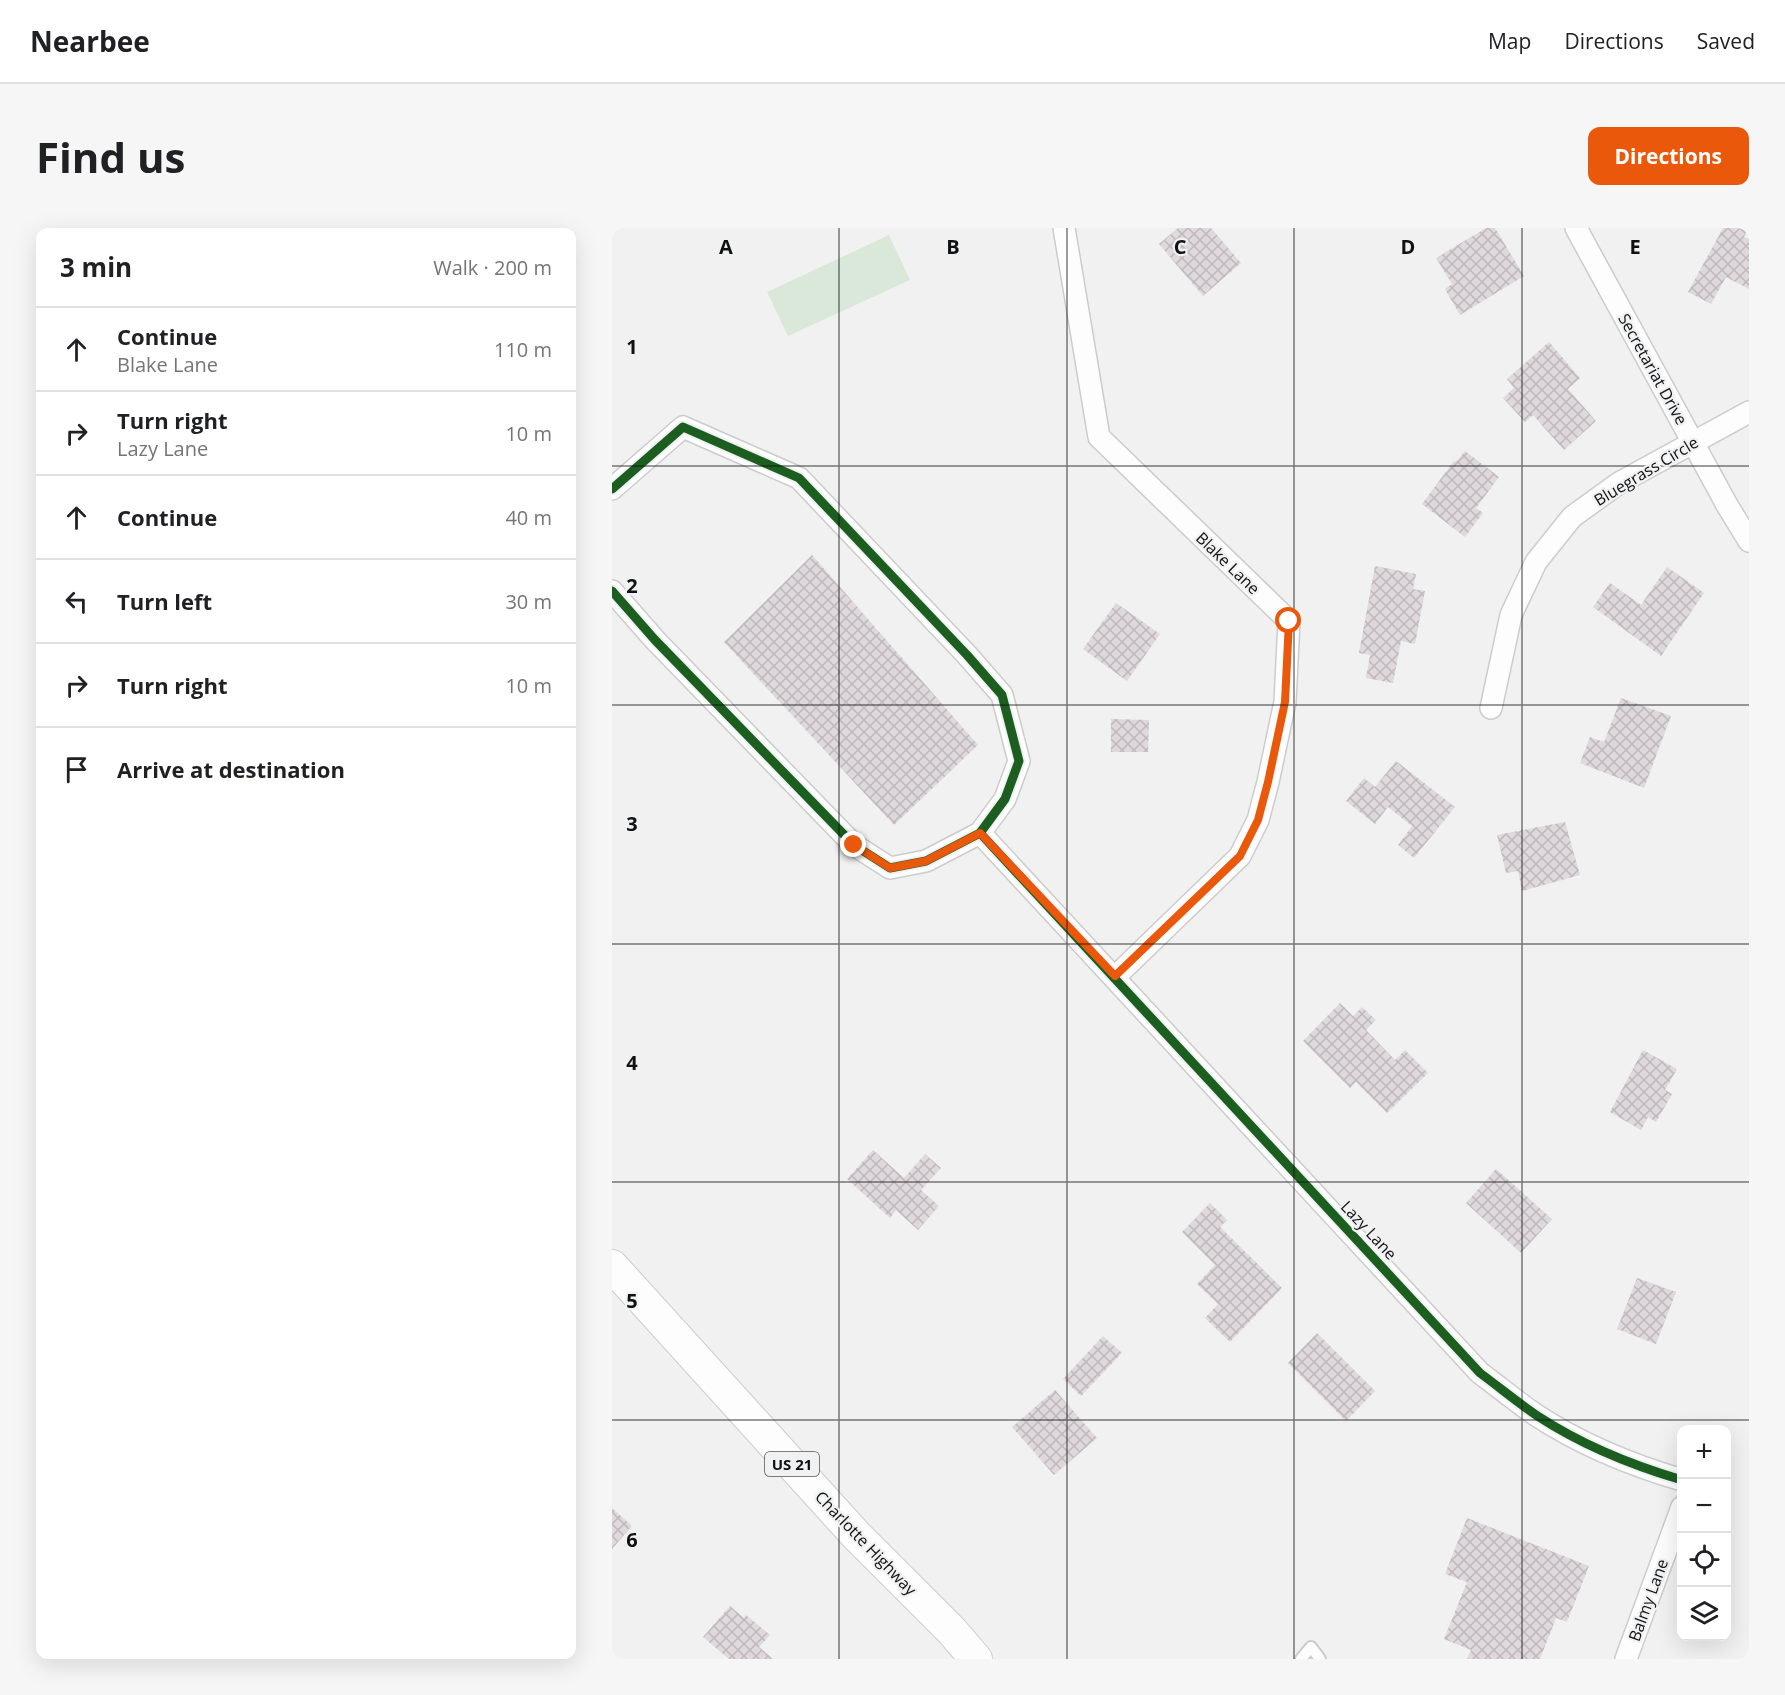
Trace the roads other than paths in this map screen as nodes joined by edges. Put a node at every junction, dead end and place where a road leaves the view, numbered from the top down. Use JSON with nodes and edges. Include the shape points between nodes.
{"nodes":[{"id":1,"x":1064,"y":228,"type":"edge"},
{"id":2,"x":1576,"y":228,"type":"edge"},
{"id":3,"x":1749,"y":411,"type":"edge"},
{"id":4,"x":1693,"y":443,"type":"junction"},
{"id":5,"x":612,"y":489,"type":"edge"},
{"id":6,"x":1749,"y":541,"type":"edge"},
{"id":7,"x":612,"y":591,"type":"edge"},
{"id":8,"x":1491,"y":708,"type":"dead end"},
{"id":9,"x":980,"y":833,"type":"junction"},
{"id":10,"x":1115,"y":976,"type":"junction"},
{"id":11,"x":612,"y":1266,"type":"edge"},
{"id":12,"x":1679,"y":1479,"type":"edge"},
{"id":13,"x":1677,"y":1521,"type":"edge"},
{"id":14,"x":976,"y":1659,"type":"edge"},
{"id":15,"x":1301,"y":1659,"type":"edge"},
{"id":16,"x":1320,"y":1659,"type":"edge"},
{"id":17,"x":1626,"y":1659,"type":"edge"}],
"edges":[{"from":1,"to":10,"type":"street","name":"Blake Lane","via":[[1099,437],[1289,621],[1285,702],[1258,820],[1240,856]]},
{"from":2,"to":4,"type":"street","name":"Secretariat Drive"},
{"from":3,"to":4,"type":"street","name":"Bluegrass Circle"},
{"from":4,"to":6,"type":"street","name":"Secretariat Drive"},
{"from":4,"to":8,"type":"street","name":"Bluegrass Circle","via":[[1620,483],[1572,517],[1536,562],[1511,615]]},
{"from":5,"to":9,"type":"street","via":[[683,427],[799,478],[1002,695],[1019,761],[1005,800]]},
{"from":7,"to":9,"type":"street","via":[[854,845],[890,868],[926,861]]},
{"from":9,"to":10,"type":"street","name":"Lazy Lane"},
{"from":10,"to":12,"type":"street","name":"Lazy Lane","via":[[1480,1373],[1536,1415],[1584,1443]]},
{"from":11,"to":14,"type":"main road","name":"Charlotte Highway","number":"US 21","via":[[856,1535]]},
{"from":13,"to":17,"type":"street","name":"Balmy Lane"},
{"from":15,"to":16,"type":"lane","via":[[1311,1647]]}]}
